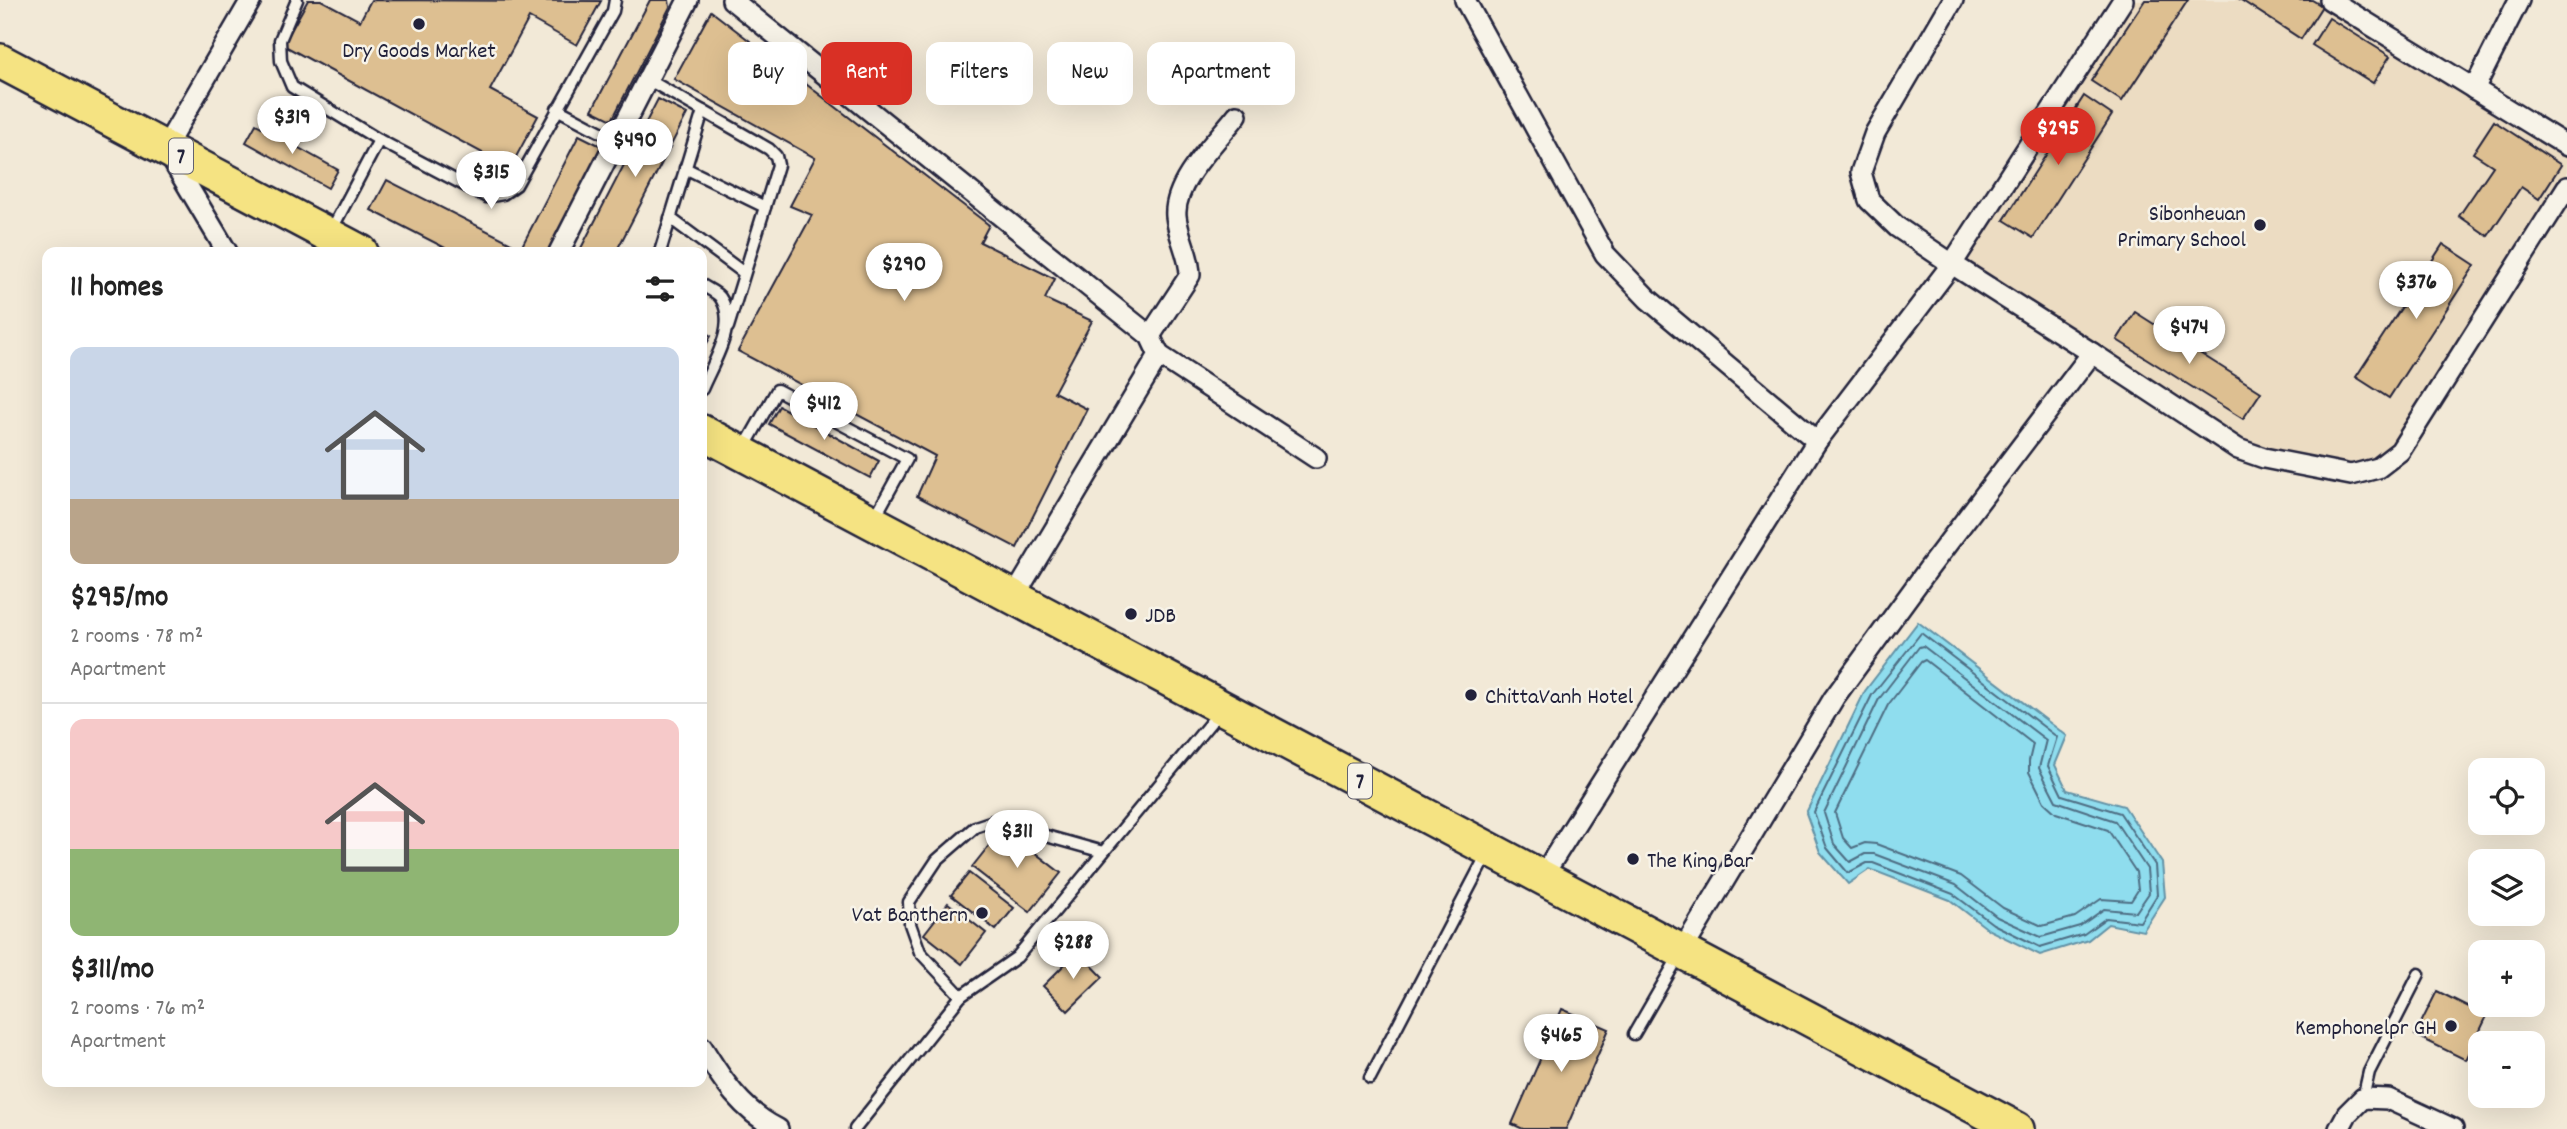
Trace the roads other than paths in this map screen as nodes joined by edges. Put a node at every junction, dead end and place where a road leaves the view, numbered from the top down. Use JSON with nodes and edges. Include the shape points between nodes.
{"nodes":[{"id":1,"x":251,"y":0,"type":"edge"},
{"id":2,"x":297,"y":0,"type":"edge"},
{"id":3,"x":615,"y":0,"type":"edge"},
{"id":4,"x":688,"y":0,"type":"edge"},
{"id":5,"x":732,"y":0,"type":"edge"},
{"id":6,"x":1465,"y":0,"type":"edge"},
{"id":7,"x":1953,"y":0,"type":"edge"},
{"id":8,"x":2123,"y":0,"type":"edge"},
{"id":9,"x":2330,"y":0,"type":"edge"},
{"id":10,"x":2519,"y":0,"type":"edge"},
{"id":11,"x":0,"y":61,"type":"edge"},
{"id":12,"x":647,"y":79,"type":"junction"},
{"id":13,"x":2474,"y":89,"type":"junction"},
{"id":14,"x":557,"y":109,"type":"junction"},
{"id":15,"x":703,"y":111,"type":"junction"},
{"id":16,"x":1237,"y":115,"type":"dead end"},
{"id":17,"x":379,"y":140,"type":"junction"},
{"id":18,"x":616,"y":140,"type":"junction"},
{"id":19,"x":2567,"y":146,"type":"edge"},
{"id":20,"x":165,"y":148,"type":"junction"},
{"id":21,"x":685,"y":169,"type":"junction"},
{"id":22,"x":2567,"y":187,"type":"edge"},
{"id":23,"x":765,"y":206,"type":"junction"},
{"id":24,"x":670,"y":218,"type":"junction"},
{"id":25,"x":329,"y":235,"type":"junction"},
{"id":26,"x":224,"y":247,"type":"edge"},
{"id":27,"x":352,"y":247,"type":"edge"},
{"id":28,"x":562,"y":247,"type":"edge"},
{"id":29,"x":661,"y":247,"type":"edge"},
{"id":30,"x":1952,"y":264,"type":"junction"},
{"id":31,"x":744,"y":273,"type":"junction"},
{"id":32,"x":707,"y":288,"type":"edge"},
{"id":33,"x":728,"y":327,"type":"junction"},
{"id":34,"x":1150,"y":335,"type":"junction"},
{"id":35,"x":2092,"y":353,"type":"junction"},
{"id":36,"x":1159,"y":355,"type":"junction"},
{"id":37,"x":707,"y":377,"type":"edge"},
{"id":38,"x":707,"y":435,"type":"edge"},
{"id":39,"x":1816,"y":441,"type":"junction"},
{"id":40,"x":741,"y":453,"type":"junction"},
{"id":41,"x":1316,"y":458,"type":"dead end"},
{"id":42,"x":872,"y":523,"type":"junction"},
{"id":43,"x":1014,"y":597,"type":"junction"},
{"id":44,"x":1223,"y":708,"type":"junction"},
{"id":45,"x":1489,"y":849,"type":"junction"},
{"id":46,"x":1103,"y":852,"type":"junction"},
{"id":47,"x":1542,"y":877,"type":"junction"},
{"id":48,"x":1682,"y":951,"type":"junction"},
{"id":49,"x":2420,"y":974,"type":"dead end"},
{"id":50,"x":961,"y":996,"type":"junction"},
{"id":51,"x":1634,"y":1034,"type":"dead end"},
{"id":52,"x":707,"y":1055,"type":"edge"},
{"id":53,"x":1370,"y":1078,"type":"dead end"},
{"id":54,"x":2363,"y":1098,"type":"junction"},
{"id":55,"x":778,"y":1129,"type":"edge"},
{"id":56,"x":855,"y":1129,"type":"edge"},
{"id":57,"x":2017,"y":1129,"type":"edge"},
{"id":58,"x":2339,"y":1129,"type":"edge"},
{"id":59,"x":2453,"y":1129,"type":"edge"}],
"edges":[{"from":1,"to":20,"type":"street"},
{"from":2,"to":17,"type":"lane","via":[[280,40],[281,61],[292,87]]},
{"from":3,"to":14,"type":"lane"},
{"from":4,"to":12,"type":"street"},
{"from":5,"to":34,"type":"street"},
{"from":6,"to":39,"type":"street","via":[[1605,254],[1648,299]]},
{"from":7,"to":30,"type":"street","via":[[1875,133],[1861,172],[1869,200],[1897,227]]},
{"from":8,"to":30,"type":"street"},
{"from":9,"to":13,"type":"street"},
{"from":10,"to":13,"type":"street"},
{"from":11,"to":20,"type":"highway","number":"7"},
{"from":12,"to":15,"type":"lane"},
{"from":12,"to":18,"type":"street"},
{"from":13,"to":19,"type":"street"},
{"from":14,"to":17,"type":"lane","via":[[516,186],[487,197]]},
{"from":14,"to":18,"type":"lane"},
{"from":15,"to":21,"type":"lane"},
{"from":15,"to":23,"type":"lane","via":[[776,156],[778,165]]},
{"from":16,"to":34,"type":"street","via":[[1185,181],[1176,203],[1190,275]]},
{"from":17,"to":25,"type":"lane"},
{"from":18,"to":28,"type":"street"},
{"from":20,"to":25,"type":"highway","number":"7"},
{"from":20,"to":26,"type":"street"},
{"from":21,"to":23,"type":"lane"},
{"from":21,"to":24,"type":"lane"},
{"from":22,"to":35,"type":"street","via":[[2400,451],[2378,468],[2351,475],[2238,449]]},
{"from":23,"to":31,"type":"lane"},
{"from":24,"to":29,"type":"lane"},
{"from":24,"to":31,"type":"lane"},
{"from":25,"to":27,"type":"highway","number":"7"},
{"from":30,"to":35,"type":"street"},
{"from":30,"to":39,"type":"street"},
{"from":31,"to":33,"type":"lane"},
{"from":32,"to":33,"type":"lane","via":[[719,295]]},
{"from":33,"to":37,"type":"lane"},
{"from":34,"to":36,"type":"street"},
{"from":35,"to":48,"type":"street","via":[[1834,698]]},
{"from":36,"to":41,"type":"street"},
{"from":36,"to":43,"type":"street"},
{"from":38,"to":40,"type":"highway","number":"7"},
{"from":39,"to":47,"type":"street"},
{"from":40,"to":42,"type":"highway","number":"7"},
{"from":40,"to":42,"type":"lane","via":[[777,390],[907,459]]},
{"from":42,"to":43,"type":"highway","number":"7"},
{"from":43,"to":44,"type":"highway","number":"7"},
{"from":44,"to":45,"type":"highway","number":"7"},
{"from":44,"to":46,"type":"lane"},
{"from":45,"to":47,"type":"highway","number":"7"},
{"from":45,"to":53,"type":"lane"},
{"from":46,"to":50,"type":"lane","via":[[1017,957]]},
{"from":46,"to":50,"type":"lane","via":[[993,821],[975,827],[937,860],[909,902],[910,924],[920,952]]},
{"from":47,"to":48,"type":"highway","number":"7"},
{"from":48,"to":51,"type":"lane"},
{"from":48,"to":57,"type":"highway","number":"7"},
{"from":49,"to":54,"type":"lane","via":[[2369,1072]]},
{"from":50,"to":56,"type":"lane"},
{"from":52,"to":55,"type":"street","via":[[726,1087]]},
{"from":54,"to":58,"type":"street"},
{"from":54,"to":59,"type":"street","via":[[2388,1099]]}]}
